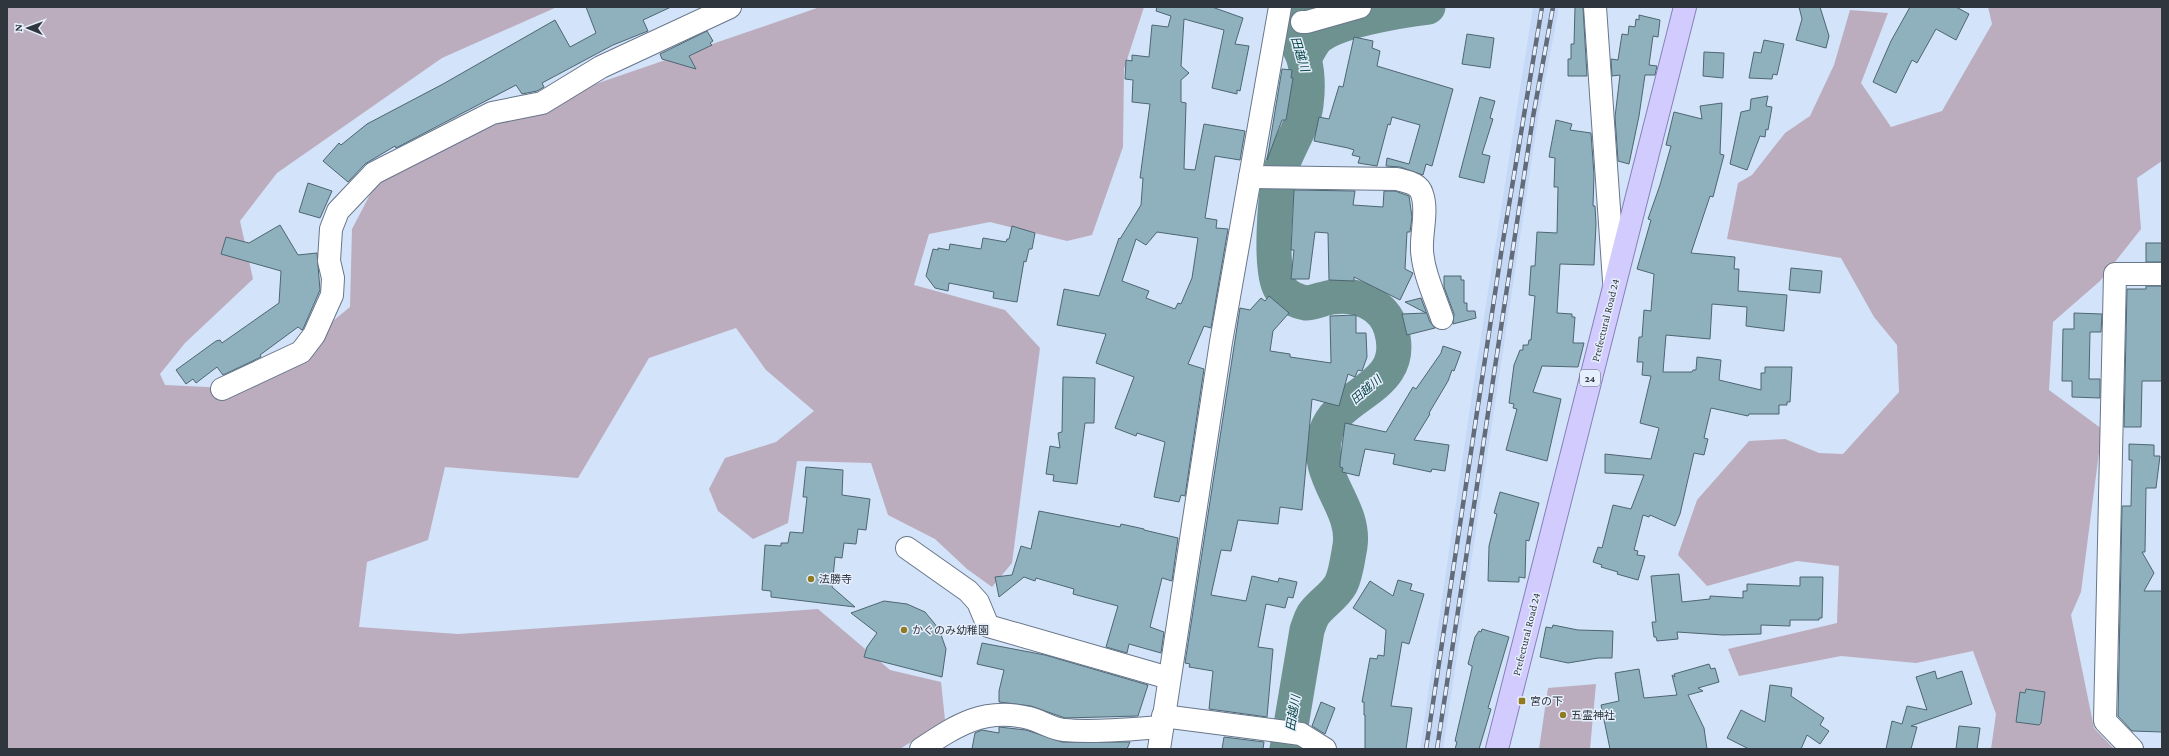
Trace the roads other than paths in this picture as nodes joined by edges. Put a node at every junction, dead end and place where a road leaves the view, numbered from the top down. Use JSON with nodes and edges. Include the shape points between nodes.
{"nodes":[{"id":1,"x":730,"y":7,"type":"edge"},
{"id":2,"x":1280,"y":7,"type":"edge"},
{"id":3,"x":1360,"y":7,"type":"edge"},
{"id":4,"x":1595,"y":7,"type":"edge"},
{"id":5,"x":1685,"y":7,"type":"edge"},
{"id":6,"x":1302,"y":22,"type":"dead end"},
{"id":7,"x":1258,"y":178,"type":"junction"},
{"id":8,"x":2162,"y":274,"type":"edge"},
{"id":9,"x":1614,"y":284,"type":"junction"},
{"id":10,"x":1442,"y":318,"type":"dead end"},
{"id":11,"x":222,"y":389,"type":"dead end"},
{"id":12,"x":907,"y":548,"type":"dead end"},
{"id":13,"x":1169,"y":678,"type":"junction"},
{"id":14,"x":1163,"y":722,"type":"junction"},
{"id":15,"x":921,"y":749,"type":"edge"},
{"id":16,"x":1159,"y":749,"type":"edge"},
{"id":17,"x":1325,"y":749,"type":"edge"},
{"id":18,"x":1497,"y":749,"type":"edge"},
{"id":19,"x":2132,"y":749,"type":"edge"}],
"edges":[{"from":1,"to":11,"type":"street","via":[[601,67],[542,103],[492,113],[374,173],[338,211],[331,230],[329,261],[333,278],[332,295],[314,335],[301,352]]},
{"from":2,"to":7,"type":"street"},
{"from":3,"to":6,"type":"street"},
{"from":4,"to":9,"type":"street"},
{"from":5,"to":9,"type":"main road","name":"Prefectural Road 24","number":"24"},
{"from":7,"to":10,"type":"street","via":[[1397,179],[1415,184],[1422,193],[1423,261]]},
{"from":7,"to":13,"type":"street","via":[[1221,342]]},
{"from":8,"to":19,"type":"street","via":[[2115,274],[2105,721]]},
{"from":9,"to":18,"type":"main road","name":"Prefectural Road 24","number":"24"},
{"from":12,"to":13,"type":"street","via":[[968,591],[978,602],[988,626]]},
{"from":13,"to":14,"type":"street"},
{"from":14,"to":15,"type":"street","via":[[1081,731],[1061,730],[1028,718],[998,715],[966,721]]},
{"from":14,"to":16,"type":"street"},
{"from":14,"to":17,"type":"street","via":[[1301,734]]}]}
